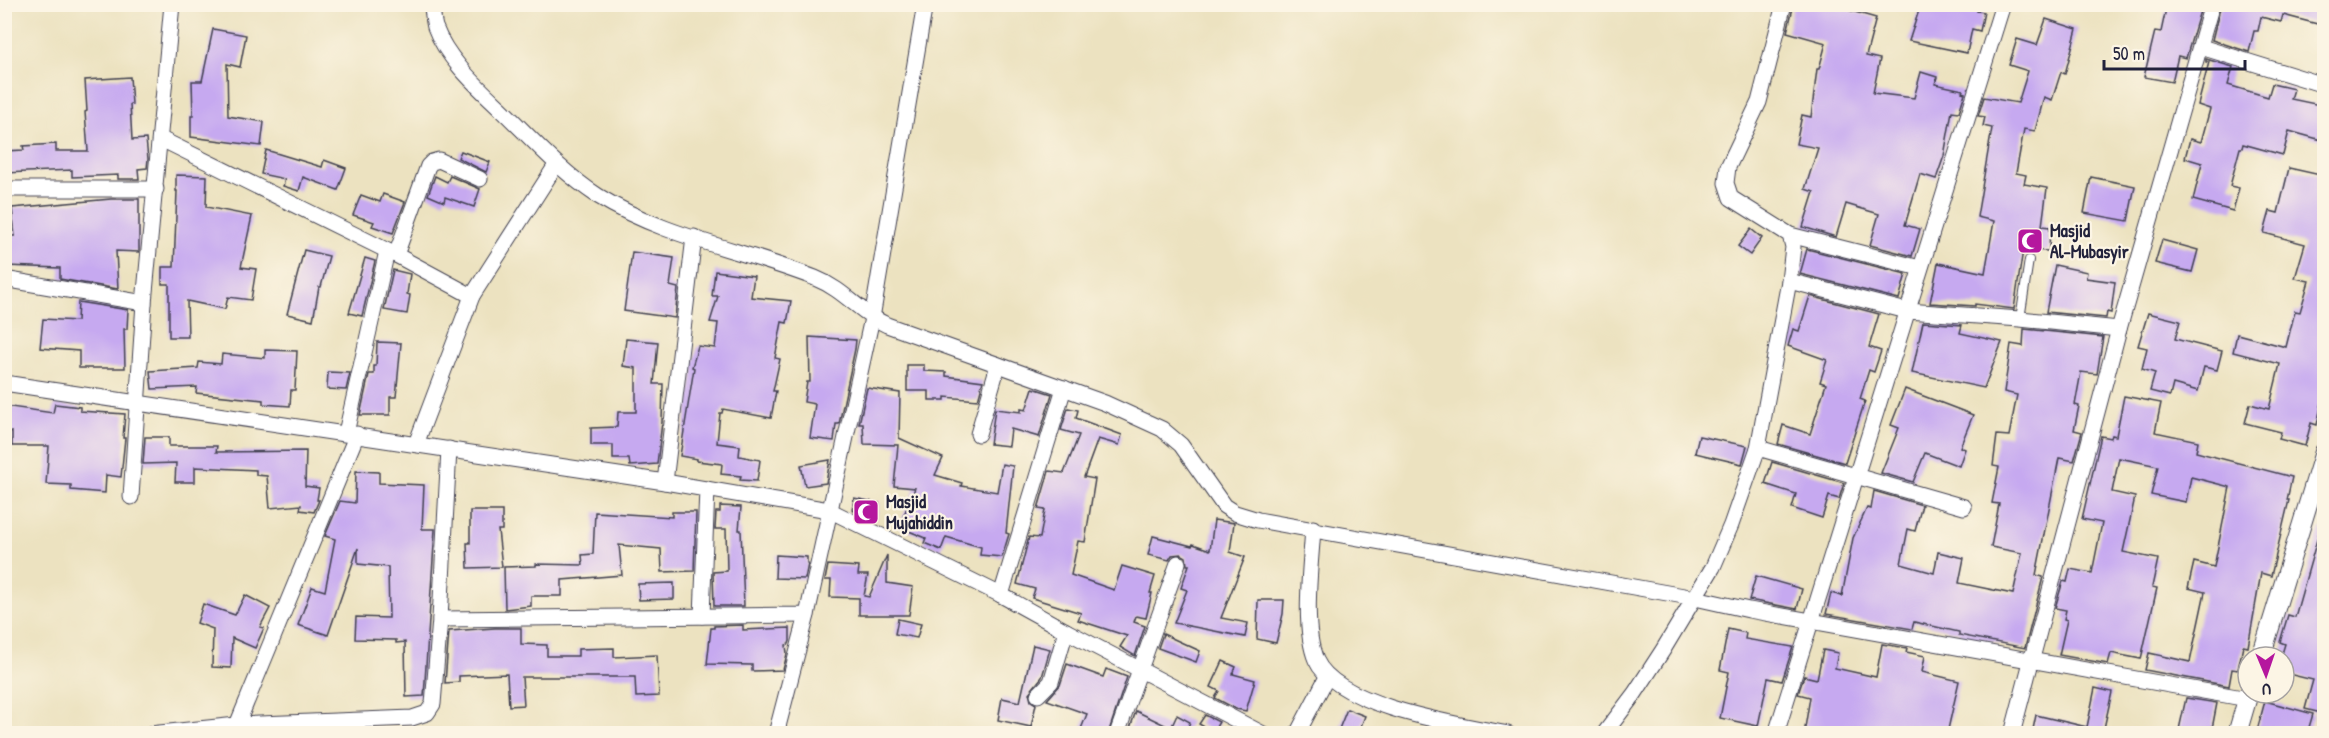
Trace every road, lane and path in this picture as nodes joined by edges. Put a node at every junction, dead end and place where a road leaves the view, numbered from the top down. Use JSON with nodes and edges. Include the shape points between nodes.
{"nodes":[{"id":1,"x":172,"y":4,"type":"edge"},
{"id":2,"x":431,"y":4,"type":"edge"},
{"id":3,"x":925,"y":4,"type":"edge"},
{"id":4,"x":1784,"y":4,"type":"edge"},
{"id":5,"x":2003,"y":4,"type":"edge"},
{"id":6,"x":2212,"y":4,"type":"edge"},
{"id":7,"x":2200,"y":47,"type":"junction"},
{"id":8,"x":2325,"y":85,"type":"edge"},
{"id":9,"x":161,"y":139,"type":"junction"},
{"id":10,"x":556,"y":165,"type":"junction"},
{"id":11,"x":480,"y":179,"type":"dead end"},
{"id":12,"x":4,"y":189,"type":"edge"},
{"id":13,"x":156,"y":189,"type":"junction"},
{"id":14,"x":1790,"y":236,"type":"junction"},
{"id":15,"x":694,"y":237,"type":"junction"},
{"id":16,"x":391,"y":253,"type":"junction"},
{"id":17,"x":2029,"y":260,"type":"dead end"},
{"id":18,"x":1920,"y":268,"type":"junction"},
{"id":19,"x":4,"y":279,"type":"edge"},
{"id":20,"x":1789,"y":281,"type":"junction"},
{"id":21,"x":472,"y":297,"type":"junction"},
{"id":22,"x":144,"y":303,"type":"junction"},
{"id":23,"x":1907,"y":311,"type":"junction"},
{"id":24,"x":872,"y":318,"type":"junction"},
{"id":25,"x":2020,"y":319,"type":"junction"},
{"id":26,"x":2119,"y":328,"type":"junction"},
{"id":27,"x":998,"y":365,"type":"junction"},
{"id":28,"x":4,"y":383,"type":"edge"},
{"id":29,"x":1064,"y":388,"type":"junction"},
{"id":30,"x":137,"y":404,"type":"junction"},
{"id":31,"x":352,"y":434,"type":"junction"},
{"id":32,"x":978,"y":435,"type":"dead end"},
{"id":33,"x":416,"y":444,"type":"junction"},
{"id":34,"x":1758,"y":448,"type":"junction"},
{"id":35,"x":449,"y":449,"type":"junction"},
{"id":36,"x":2325,"y":452,"type":"edge"},
{"id":37,"x":1855,"y":476,"type":"junction"},
{"id":38,"x":665,"y":482,"type":"junction"},
{"id":39,"x":707,"y":489,"type":"junction"},
{"id":40,"x":131,"y":497,"type":"dead end"},
{"id":41,"x":1964,"y":507,"type":"dead end"},
{"id":42,"x":830,"y":510,"type":"junction"},
{"id":43,"x":1313,"y":528,"type":"junction"},
{"id":44,"x":1178,"y":563,"type":"dead end"},
{"id":45,"x":1001,"y":595,"type":"junction"},
{"id":46,"x":1695,"y":598,"type":"junction"},
{"id":47,"x":807,"y":615,"type":"junction"},
{"id":48,"x":702,"y":616,"type":"junction"},
{"id":49,"x":440,"y":619,"type":"junction"},
{"id":50,"x":1810,"y":621,"type":"junction"},
{"id":51,"x":1066,"y":631,"type":"junction"},
{"id":52,"x":2265,"y":645,"type":"edge"},
{"id":53,"x":2033,"y":661,"type":"junction"},
{"id":54,"x":1140,"y":671,"type":"junction"},
{"id":55,"x":1327,"y":676,"type":"junction"},
{"id":56,"x":2236,"y":694,"type":"edge"},
{"id":57,"x":1038,"y":695,"type":"dead end"},
{"id":58,"x":2245,"y":705,"type":"edge"},
{"id":59,"x":237,"y":725,"type":"junction"},
{"id":60,"x":270,"y":729,"type":"edge"},
{"id":61,"x":150,"y":734,"type":"edge"},
{"id":62,"x":776,"y":734,"type":"edge"},
{"id":63,"x":1117,"y":734,"type":"edge"},
{"id":64,"x":1263,"y":734,"type":"edge"},
{"id":65,"x":1297,"y":734,"type":"edge"},
{"id":66,"x":1508,"y":734,"type":"edge"},
{"id":67,"x":1604,"y":734,"type":"edge"},
{"id":68,"x":1776,"y":734,"type":"edge"},
{"id":69,"x":2012,"y":734,"type":"edge"},
{"id":70,"x":2237,"y":734,"type":"edge"}],
"edges":[{"from":1,"to":9,"type":"street"},
{"from":2,"to":10,"type":"street","via":[[435,27],[453,58]]},
{"from":3,"to":24,"type":"street"},
{"from":4,"to":14,"type":"street","via":[[1759,102],[1728,166],[1726,183],[1731,198]]},
{"from":5,"to":18,"type":"street"},
{"from":6,"to":7,"type":"street"},
{"from":7,"to":8,"type":"street"},
{"from":7,"to":26,"type":"street"},
{"from":9,"to":13,"type":"street"},
{"from":9,"to":16,"type":"street"},
{"from":10,"to":15,"type":"street","via":[[598,196],[646,221]]},
{"from":10,"to":21,"type":"street"},
{"from":11,"to":16,"type":"street","via":[[439,160],[432,162]]},
{"from":12,"to":13,"type":"street"},
{"from":13,"to":22,"type":"street"},
{"from":14,"to":18,"type":"street"},
{"from":14,"to":20,"type":"street"},
{"from":15,"to":24,"type":"street","via":[[817,279],[843,293]]},
{"from":15,"to":38,"type":"street"},
{"from":16,"to":21,"type":"street"},
{"from":16,"to":31,"type":"street"},
{"from":17,"to":25,"type":"lane"},
{"from":18,"to":23,"type":"street"},
{"from":19,"to":22,"type":"street"},
{"from":20,"to":23,"type":"street"},
{"from":20,"to":34,"type":"street"},
{"from":21,"to":33,"type":"street"},
{"from":22,"to":30,"type":"street"},
{"from":23,"to":25,"type":"street"},
{"from":23,"to":37,"type":"street"},
{"from":24,"to":27,"type":"street"},
{"from":24,"to":42,"type":"street"},
{"from":25,"to":26,"type":"street"},
{"from":26,"to":53,"type":"street"},
{"from":27,"to":29,"type":"street"},
{"from":27,"to":32,"type":"street"},
{"from":28,"to":30,"type":"street"},
{"from":29,"to":43,"type":"street","via":[[1162,429],[1180,445],[1224,506],[1235,513]]},
{"from":29,"to":45,"type":"street"},
{"from":30,"to":31,"type":"street"},
{"from":30,"to":40,"type":"street"},
{"from":31,"to":33,"type":"street"},
{"from":31,"to":59,"type":"street"},
{"from":33,"to":35,"type":"street"},
{"from":34,"to":37,"type":"street"},
{"from":34,"to":46,"type":"street","via":[[1713,567]]},
{"from":35,"to":38,"type":"street"},
{"from":35,"to":49,"type":"street"},
{"from":36,"to":52,"type":"street"},
{"from":37,"to":41,"type":"street"},
{"from":37,"to":50,"type":"street"},
{"from":38,"to":39,"type":"street"},
{"from":39,"to":42,"type":"street"},
{"from":39,"to":48,"type":"street"},
{"from":42,"to":45,"type":"street"},
{"from":42,"to":47,"type":"street"},
{"from":43,"to":46,"type":"street"},
{"from":43,"to":55,"type":"street","via":[[1310,636],[1316,660]]},
{"from":44,"to":54,"type":"street"},
{"from":45,"to":51,"type":"street"},
{"from":46,"to":50,"type":"street"},
{"from":46,"to":67,"type":"street"},
{"from":47,"to":48,"type":"street"},
{"from":47,"to":62,"type":"street"},
{"from":48,"to":49,"type":"street"},
{"from":49,"to":60,"type":"street","via":[[433,704],[427,713],[412,718]]},
{"from":50,"to":53,"type":"street"},
{"from":50,"to":68,"type":"street"},
{"from":51,"to":54,"type":"street"},
{"from":51,"to":57,"type":"street","via":[[1051,682]]},
{"from":53,"to":56,"type":"street"},
{"from":53,"to":69,"type":"street"},
{"from":54,"to":63,"type":"street"},
{"from":54,"to":64,"type":"street"},
{"from":55,"to":65,"type":"street"},
{"from":55,"to":66,"type":"street","via":[[1398,711]]},
{"from":58,"to":70,"type":"street"},
{"from":59,"to":60,"type":"street"},
{"from":59,"to":61,"type":"street"}]}
